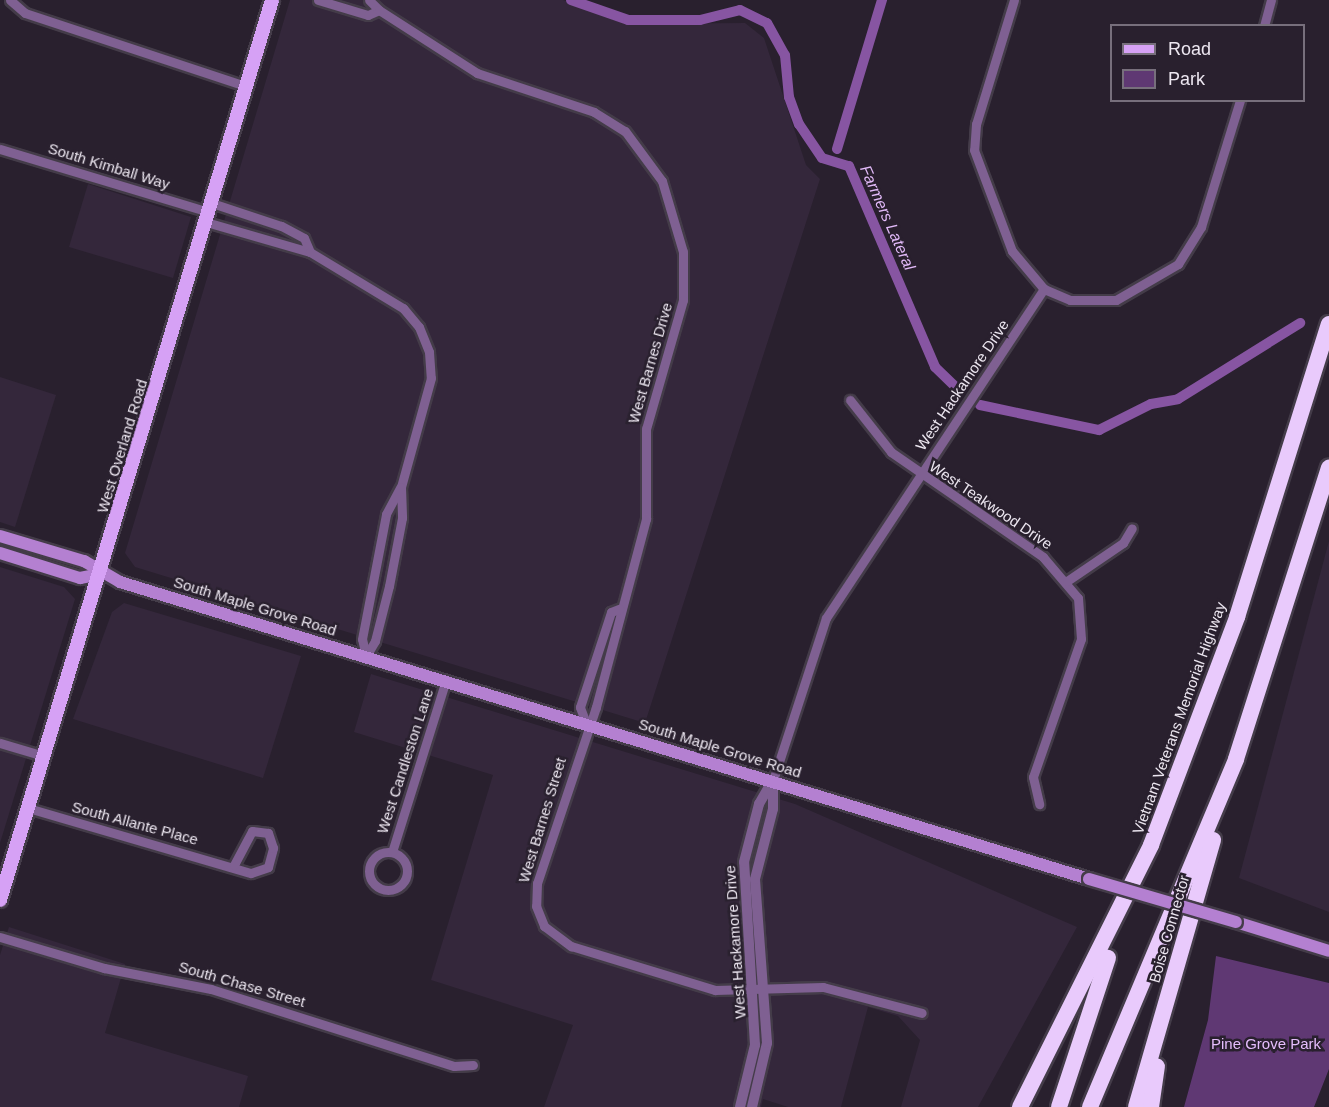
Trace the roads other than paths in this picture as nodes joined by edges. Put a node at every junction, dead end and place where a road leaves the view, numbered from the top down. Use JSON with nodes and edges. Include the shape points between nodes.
{"nodes":[{"id":1,"x":272,"y":0,"type":"edge"},
{"id":2,"x":318,"y":0,"type":"edge"},
{"id":3,"x":369,"y":0,"type":"edge"},
{"id":4,"x":1014,"y":0,"type":"edge"},
{"id":5,"x":1271,"y":0,"type":"edge"},
{"id":6,"x":12,"y":2,"type":"edge"},
{"id":7,"x":379,"y":10,"type":"junction"},
{"id":8,"x":1264,"y":24,"type":"edge"},
{"id":9,"x":246,"y":86,"type":"junction"},
{"id":10,"x":1239,"y":102,"type":"edge"},
{"id":11,"x":0,"y":149,"type":"edge"},
{"id":12,"x":209,"y":212,"type":"junction"},
{"id":13,"x":310,"y":252,"type":"junction"},
{"id":14,"x":1044,"y":289,"type":"junction"},
{"id":15,"x":1329,"y":324,"type":"edge"},
{"id":16,"x":850,"y":400,"type":"dead end"},
{"id":17,"x":1329,"y":467,"type":"edge"},
{"id":18,"x":920,"y":475,"type":"junction"},
{"id":19,"x":401,"y":487,"type":"junction"},
{"id":20,"x":1132,"y":528,"type":"dead end"},
{"id":21,"x":0,"y":536,"type":"edge"},
{"id":22,"x":0,"y":553,"type":"edge"},
{"id":23,"x":101,"y":574,"type":"junction"},
{"id":24,"x":1067,"y":581,"type":"junction"},
{"id":25,"x":619,"y":609,"type":"junction"},
{"id":26,"x":366,"y":656,"type":"junction"},
{"id":27,"x":446,"y":680,"type":"junction"},
{"id":28,"x":586,"y":723,"type":"junction"},
{"id":29,"x":0,"y":743,"type":"edge"},
{"id":30,"x":44,"y":756,"type":"junction"},
{"id":31,"x":1236,"y":759,"type":"junction"},
{"id":32,"x":773,"y":780,"type":"junction"},
{"id":33,"x":1038,"y":804,"type":"dead end"},
{"id":34,"x":28,"y":808,"type":"junction"},
{"id":35,"x":1151,"y":845,"type":"junction"},
{"id":36,"x":392,"y":852,"type":"junction"},
{"id":37,"x":234,"y":866,"type":"junction"},
{"id":38,"x":0,"y":900,"type":"edge"},
{"id":39,"x":0,"y":938,"type":"edge"},
{"id":40,"x":1329,"y":951,"type":"edge"},
{"id":41,"x":758,"y":989,"type":"junction"},
{"id":42,"x":1167,"y":1003,"type":"junction"},
{"id":43,"x":922,"y":1013,"type":"dead end"},
{"id":44,"x":473,"y":1065,"type":"dead end"},
{"id":45,"x":740,"y":1107,"type":"edge"},
{"id":46,"x":752,"y":1107,"type":"edge"},
{"id":47,"x":1020,"y":1107,"type":"edge"},
{"id":48,"x":1059,"y":1107,"type":"edge"},
{"id":49,"x":1090,"y":1107,"type":"edge"},
{"id":50,"x":1136,"y":1107,"type":"edge"},
{"id":51,"x":1151,"y":1107,"type":"edge"}],
"edges":[{"from":1,"to":9,"type":"main road","name":"West Overland Road"},
{"from":2,"to":7,"type":"street","via":[[368,15]]},
{"from":3,"to":7,"type":"street","name":"West Barnes Drive"},
{"from":4,"to":14,"type":"street","via":[[976,124],[974,150],[1012,251]]},
{"from":5,"to":8,"type":"street"},
{"from":6,"to":9,"type":"street","via":[[128,50]]},
{"from":7,"to":25,"type":"street","name":"West Barnes Drive","via":[[477,74],[610,120],[646,153],[667,195],[683,252],[685,286],[646,429],[646,519]]},
{"from":9,"to":12,"type":"main road","name":"West Overland Road"},
{"from":10,"to":14,"type":"street","via":[[1201,227],[1178,264],[1116,300],[1070,300]]},
{"from":11,"to":12,"type":"street","name":"South Kimball Way"},
{"from":12,"to":13,"type":"street","name":"South Kimball Way"},
{"from":12,"to":13,"type":"street","name":"South Kimball Way","via":[[281,226],[303,238]]},
{"from":12,"to":23,"type":"main road","name":"West Overland Road"},
{"from":13,"to":19,"type":"street","name":"South Kimball Way","via":[[403,308],[429,350],[429,384]]},
{"from":14,"to":18,"type":"street","name":"West Hackamore Drive"},
{"from":15,"to":35,"type":"highway","name":"Vietnam Veterans Memorial Highway","via":[[1236,617]]},
{"from":16,"to":18,"type":"street","name":"West Teakwood Drive","via":[[891,452]]},
{"from":17,"to":31,"type":"highway"},
{"from":18,"to":24,"type":"street","name":"West Teakwood Drive","via":[[1042,557]]},
{"from":18,"to":32,"type":"street","name":"West Hackamore Drive","via":[[826,618]]},
{"from":19,"to":26,"type":"street","via":[[402,518],[388,586]]},
{"from":19,"to":26,"type":"street","via":[[386,514],[362,639]]},
{"from":20,"to":24,"type":"street","via":[[1123,543]]},
{"from":21,"to":23,"type":"main road","name":"South Maple Grove Road","via":[[84,561]]},
{"from":22,"to":23,"type":"main road","name":"South Maple Grove Road","via":[[80,578]]},
{"from":23,"to":26,"type":"main road","name":"South Maple Grove Road"},
{"from":23,"to":30,"type":"main road","name":"West Overland Road"},
{"from":24,"to":33,"type":"street","name":"West Teakwood Drive","via":[[1078,598],[1081,639],[1033,777]]},
{"from":25,"to":28,"type":"street","name":"West Barnes Drive","via":[[622,617]]},
{"from":25,"to":28,"type":"street","name":"West Barnes Drive","via":[[611,612],[580,706]]},
{"from":26,"to":27,"type":"main road","name":"South Maple Grove Road"},
{"from":27,"to":28,"type":"main road","name":"South Maple Grove Road"},
{"from":27,"to":36,"type":"street","name":"West Candleston Lane"},
{"from":28,"to":32,"type":"main road","name":"South Maple Grove Road"},
{"from":28,"to":41,"type":"street","name":"West Barnes Street","via":[[537,883],[536,906],[544,926],[571,946],[715,990]]},
{"from":29,"to":30,"type":"street"},
{"from":30,"to":34,"type":"main road","name":"West Overland Road"},
{"from":31,"to":42,"type":"highway","name":"Boise Connector"},
{"from":31,"to":49,"type":"highway"},
{"from":32,"to":40,"type":"main road","name":"South Maple Grove Road","bridge":true},
{"from":32,"to":41,"type":"street","name":"West Hackamore Drive","via":[[759,804],[744,862]]},
{"from":34,"to":37,"type":"street","name":"South Allante Place"},
{"from":34,"to":38,"type":"main road","name":"West Overland Road"},
{"from":35,"to":47,"type":"highway","name":"Vietnam Veterans Memorial Highway"},
{"from":35,"to":48,"type":"highway"},
{"from":36,"to":36,"type":"street","name":"West Candleston Lane","via":[[374,858],[368,870],[372,882],[383,890],[400,885],[406,875],[402,858]]},
{"from":37,"to":37,"type":"street","name":"South Allante Place","via":[[251,873],[268,867],[273,848],[268,833],[252,831]]},
{"from":39,"to":44,"type":"street","name":"South Chase Street","via":[[104,968],[211,989],[454,1066]]},
{"from":41,"to":43,"type":"street","via":[[840,990]]},
{"from":41,"to":45,"type":"street","name":"West Hackamore Drive","via":[[754,1052]]},
{"from":41,"to":46,"type":"street","name":"West Hackamore Drive","via":[[767,1043]]},
{"from":42,"to":50,"type":"highway","name":"Boise Connector"},
{"from":42,"to":51,"type":"highway"}]}
